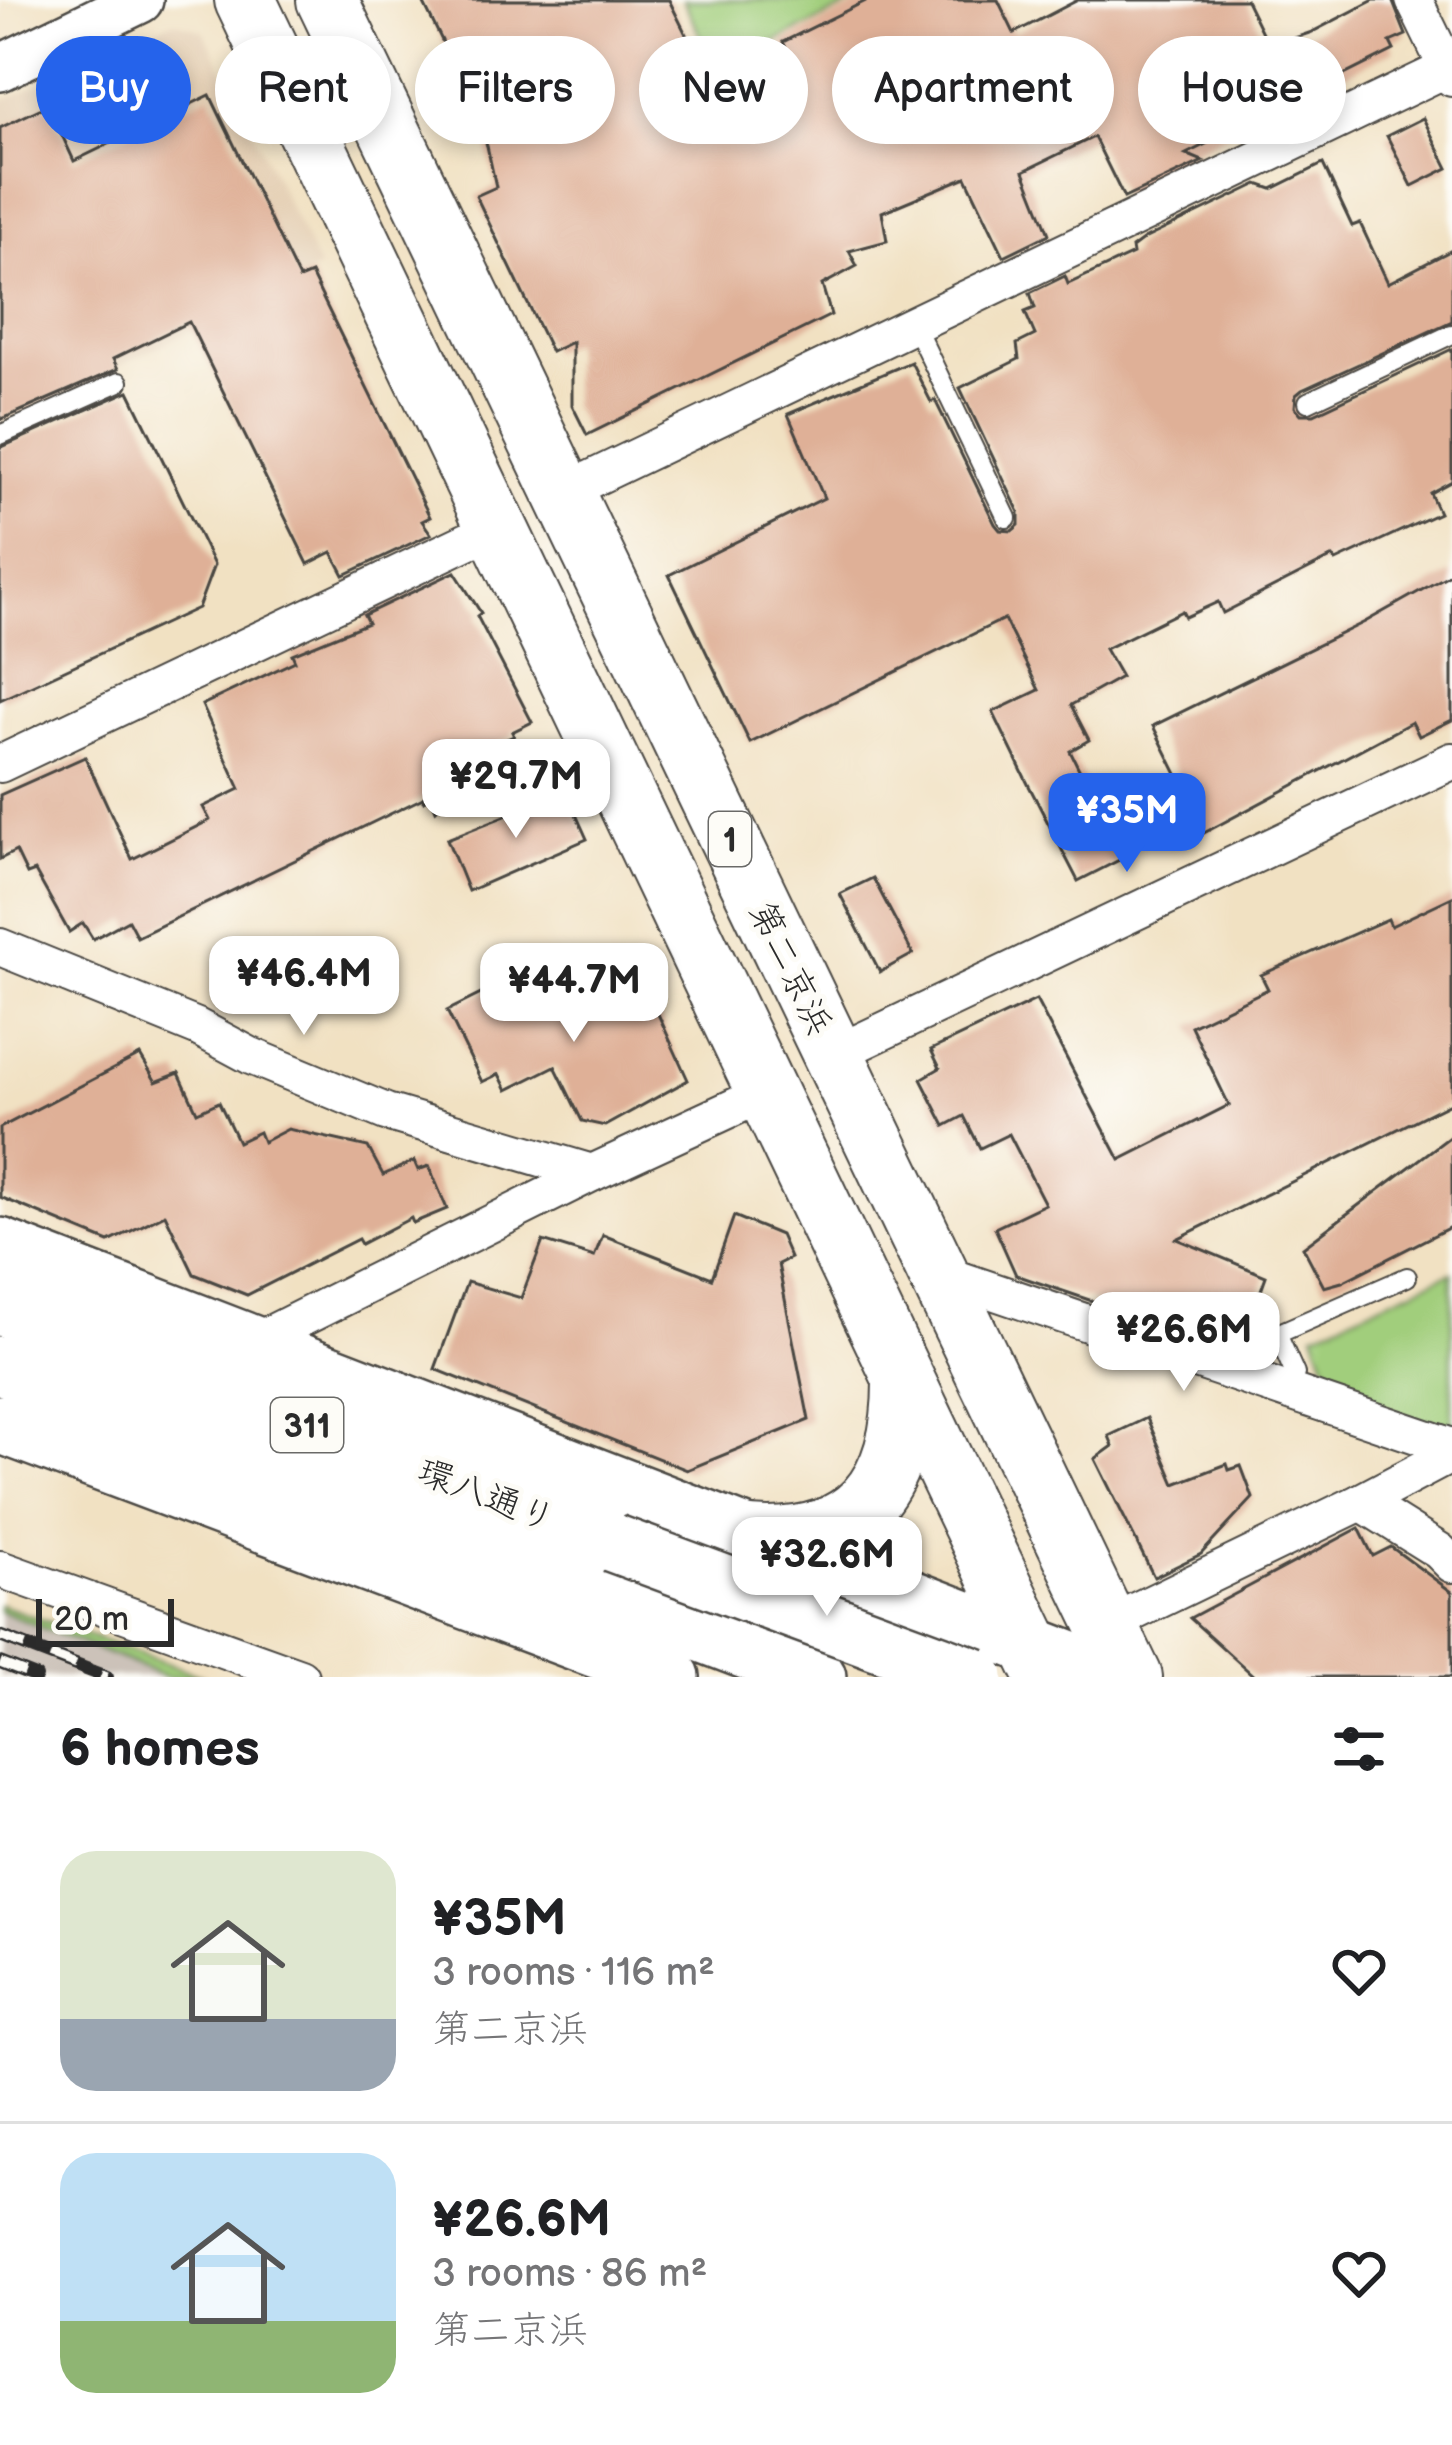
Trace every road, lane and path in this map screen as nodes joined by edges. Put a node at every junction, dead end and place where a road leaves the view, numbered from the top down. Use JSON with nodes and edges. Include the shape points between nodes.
{"nodes":[{"id":1,"x":140,"y":0,"type":"edge"},
{"id":2,"x":244,"y":0,"type":"edge"},
{"id":3,"x":327,"y":0,"type":"edge"},
{"id":4,"x":1414,"y":0,"type":"edge"},
{"id":5,"x":0,"y":68,"type":"edge"},
{"id":6,"x":1450,"y":71,"type":"edge"},
{"id":7,"x":914,"y":324,"type":"junction"},
{"id":8,"x":1452,"y":334,"type":"edge"},
{"id":9,"x":119,"y":382,"type":"dead end"},
{"id":10,"x":1308,"y":402,"type":"dead end"},
{"id":11,"x":0,"y":435,"type":"edge"},
{"id":12,"x":564,"y":492,"type":"junction"},
{"id":13,"x":1007,"y":518,"type":"dead end"},
{"id":14,"x":497,"y":527,"type":"junction"},
{"id":15,"x":1452,"y":761,"type":"edge"},
{"id":16,"x":0,"y":764,"type":"edge"},
{"id":17,"x":0,"y":947,"type":"edge"},
{"id":18,"x":833,"y":1055,"type":"junction"},
{"id":19,"x":767,"y":1092,"type":"junction"},
{"id":20,"x":592,"y":1173,"type":"junction"},
{"id":21,"x":0,"y":1247,"type":"edge"},
{"id":22,"x":940,"y":1273,"type":"junction"},
{"id":23,"x":1407,"y":1277,"type":"dead end"},
{"id":24,"x":0,"y":1306,"type":"edge"},
{"id":25,"x":248,"y":1345,"type":"junction"},
{"id":26,"x":0,"y":1366,"type":"edge"},
{"id":27,"x":903,"y":1382,"type":"junction"},
{"id":28,"x":1287,"y":1391,"type":"junction"},
{"id":29,"x":14,"y":1440,"type":"edge"},
{"id":30,"x":1452,"y":1450,"type":"edge"},
{"id":31,"x":1361,"y":1502,"type":"junction"},
{"id":32,"x":747,"y":1537,"type":"junction"},
{"id":33,"x":1452,"y":1564,"type":"edge"},
{"id":34,"x":0,"y":1569,"type":"edge"},
{"id":35,"x":604,"y":1569,"type":"junction"},
{"id":36,"x":877,"y":1587,"type":"junction"},
{"id":37,"x":1037,"y":1660,"type":"edge"},
{"id":38,"x":1118,"y":1660,"type":"edge"},
{"id":39,"x":300,"y":1677,"type":"edge"},
{"id":40,"x":671,"y":1677,"type":"edge"},
{"id":41,"x":817,"y":1677,"type":"edge"},
{"id":42,"x":844,"y":1677,"type":"edge"},
{"id":43,"x":975,"y":1677,"type":"edge"}],
"edges":[{"from":1,"to":5,"type":"street"},
{"from":2,"to":14,"type":"highway","name":"第二京浜","number":"1"},
{"from":3,"to":12,"type":"highway","name":"第二京浜","number":"1"},
{"from":4,"to":6,"type":"street"},
{"from":6,"to":7,"type":"street"},
{"from":7,"to":12,"type":"street"},
{"from":7,"to":13,"type":"lane"},
{"from":8,"to":10,"type":"lane"},
{"from":9,"to":11,"type":"lane"},
{"from":12,"to":18,"type":"highway","name":"第二京浜","number":"1"},
{"from":14,"to":16,"type":"street"},
{"from":14,"to":19,"type":"highway","name":"第二京浜","number":"1"},
{"from":15,"to":18,"type":"street"},
{"from":17,"to":20,"type":"street","via":[[386,1112]]},
{"from":18,"to":22,"type":"highway","name":"第二京浜","number":"1"},
{"from":19,"to":20,"type":"street"},
{"from":19,"to":27,"type":"highway","name":"第二京浜","number":"1"},
{"from":20,"to":25,"type":"street"},
{"from":21,"to":25,"type":"main road"},
{"from":22,"to":28,"type":"street"},
{"from":22,"to":38,"type":"highway","name":"第二京浜","number":"1"},
{"from":23,"to":28,"type":"lane","via":[[1277,1334],[1295,1373]]},
{"from":24,"to":35,"type":"main road","name":"環八通り","number":"311"},
{"from":25,"to":32,"type":"main road"},
{"from":26,"to":35,"type":"main road","name":"環八通り","number":"311"},
{"from":27,"to":32,"type":"highway","via":[[895,1454],[855,1515],[803,1538]]},
{"from":27,"to":37,"type":"highway","name":"第二京浜","number":"1"},
{"from":28,"to":30,"type":"street"},
{"from":29,"to":40,"type":"main road"},
{"from":30,"to":31,"type":"street"},
{"from":31,"to":33,"type":"street"},
{"from":31,"to":38,"type":"street"},
{"from":32,"to":36,"type":"main road"},
{"from":34,"to":39,"type":"street"},
{"from":35,"to":41,"type":"main road","name":"環八通り","number":"311"},
{"from":35,"to":43,"type":"main road","name":"環八通り","number":"311","bridge":true},
{"from":36,"to":37,"type":"main road"},
{"from":36,"to":42,"type":"street"},
{"from":37,"to":38,"type":"main road"}]}
